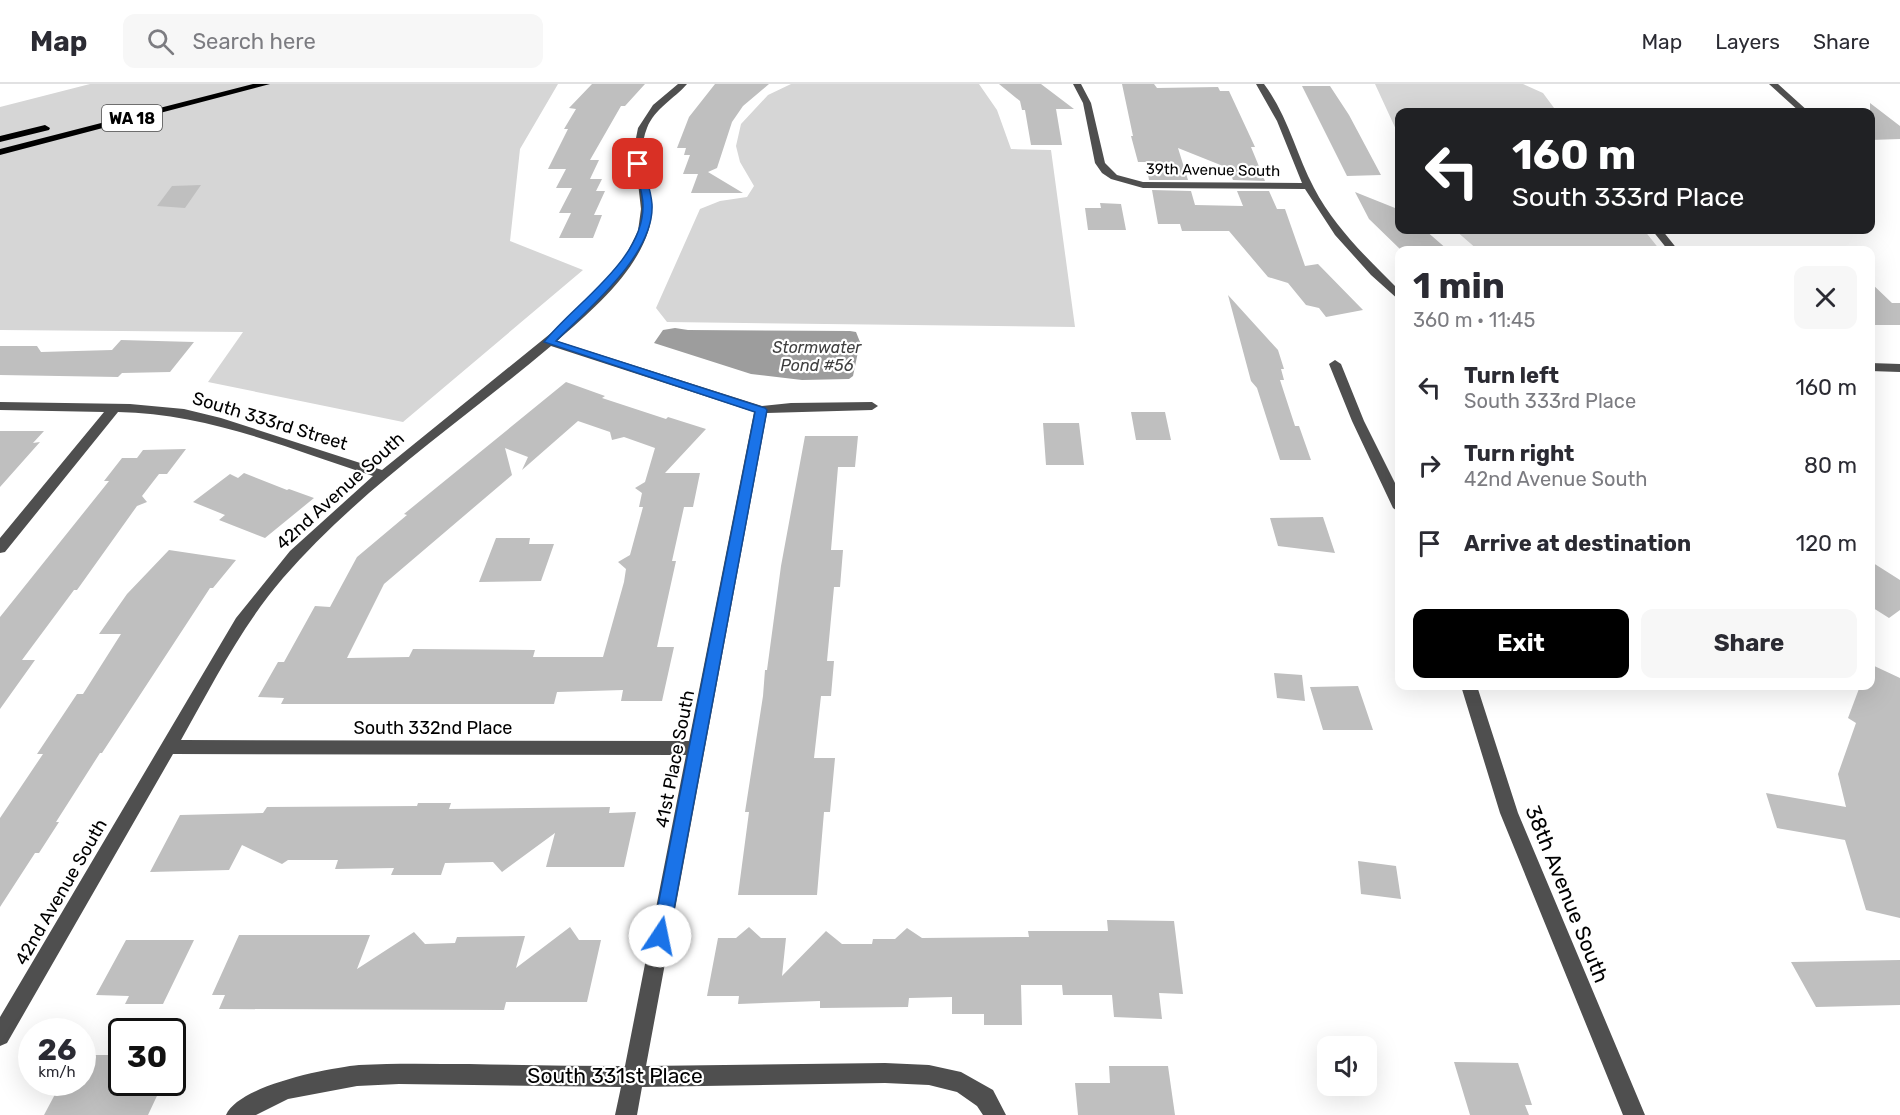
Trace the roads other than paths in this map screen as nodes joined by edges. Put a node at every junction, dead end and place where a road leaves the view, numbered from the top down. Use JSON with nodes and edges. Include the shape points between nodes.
{"nodes":[{"id":1,"x":218,"y":84,"type":"edge"},
{"id":2,"x":265,"y":84,"type":"edge"},
{"id":3,"x":683,"y":84,"type":"edge"},
{"id":4,"x":1077,"y":84,"type":"edge"},
{"id":5,"x":1260,"y":84,"type":"edge"},
{"id":6,"x":1773,"y":84,"type":"edge"},
{"id":7,"x":149,"y":101,"type":"dead end"},
{"id":8,"x":1800,"y":108,"type":"edge"},
{"id":9,"x":57,"y":125,"type":"dead end"},
{"id":10,"x":0,"y":139,"type":"edge"},
{"id":11,"x":0,"y":152,"type":"edge"},
{"id":12,"x":1308,"y":186,"type":"junction"},
{"id":13,"x":1660,"y":234,"type":"edge"},
{"id":14,"x":1670,"y":246,"type":"edge"},
{"id":15,"x":1395,"y":293,"type":"edge"},
{"id":16,"x":549,"y":342,"type":"junction"},
{"id":17,"x":1335,"y":364,"type":"dead end"},
{"id":18,"x":1875,"y":365,"type":"edge"},
{"id":19,"x":1900,"y":368,"type":"edge"},
{"id":20,"x":0,"y":406,"type":"edge"},
{"id":21,"x":872,"y":406,"type":"dead end"},
{"id":22,"x":114,"y":408,"type":"junction"},
{"id":23,"x":761,"y":410,"type":"junction"},
{"id":24,"x":384,"y":475,"type":"junction"},
{"id":25,"x":1395,"y":498,"type":"edge"},
{"id":26,"x":0,"y":548,"type":"edge"},
{"id":27,"x":1470,"y":690,"type":"edge"},
{"id":28,"x":169,"y":747,"type":"junction"},
{"id":29,"x":696,"y":748,"type":"junction"},
{"id":30,"x":0,"y":1036,"type":"edge"},
{"id":31,"x":633,"y":1077,"type":"junction"},
{"id":32,"x":993,"y":1111,"type":"edge"},
{"id":33,"x":237,"y":1115,"type":"edge"},
{"id":34,"x":626,"y":1115,"type":"edge"},
{"id":35,"x":1634,"y":1115,"type":"edge"}],
"edges":[{"from":1,"to":7,"type":"highway","number":"WA 18"},
{"from":2,"to":11,"type":"highway","number":"WA 18"},
{"from":3,"to":16,"type":"street","name":"42nd Avenue South","via":[[656,105],[641,131],[638,158],[648,204],[637,245],[606,284]]},
{"from":4,"to":12,"type":"street","name":"39th Avenue South","via":[[1087,103],[1100,163],[1119,179],[1153,186]]},
{"from":5,"to":12,"type":"street","via":[[1275,108]]},
{"from":6,"to":8,"type":"street"},
{"from":9,"to":10,"type":"highway"},
{"from":12,"to":15,"type":"street","via":[[1329,222]]},
{"from":13,"to":14,"type":"street"},
{"from":16,"to":23,"type":"street"},
{"from":16,"to":24,"type":"street","name":"42nd Avenue South"},
{"from":17,"to":25,"type":"street"},
{"from":18,"to":19,"type":"street"},
{"from":20,"to":22,"type":"street","name":"South 333rd Street"},
{"from":21,"to":23,"type":"street"},
{"from":22,"to":24,"type":"street","name":"South 333rd Street","via":[[200,417]]},
{"from":22,"to":26,"type":"street"},
{"from":23,"to":29,"type":"street","name":"41st Place South"},
{"from":24,"to":28,"type":"street","name":"42nd Avenue South","via":[[295,556],[261,595]]},
{"from":27,"to":35,"type":"street","name":"38th Avenue South","via":[[1509,813]]},
{"from":28,"to":29,"type":"street","name":"South 332nd Place"},
{"from":28,"to":30,"type":"street","name":"42nd Avenue South"},
{"from":29,"to":31,"type":"street","name":"41st Place South"},
{"from":31,"to":32,"type":"street","name":"South 331st Place","via":[[916,1073],[961,1083],[985,1098]]},
{"from":31,"to":33,"type":"street","name":"South 331st Place","via":[[357,1076],[286,1089]]},
{"from":31,"to":34,"type":"street","name":"41st Place South"}]}
